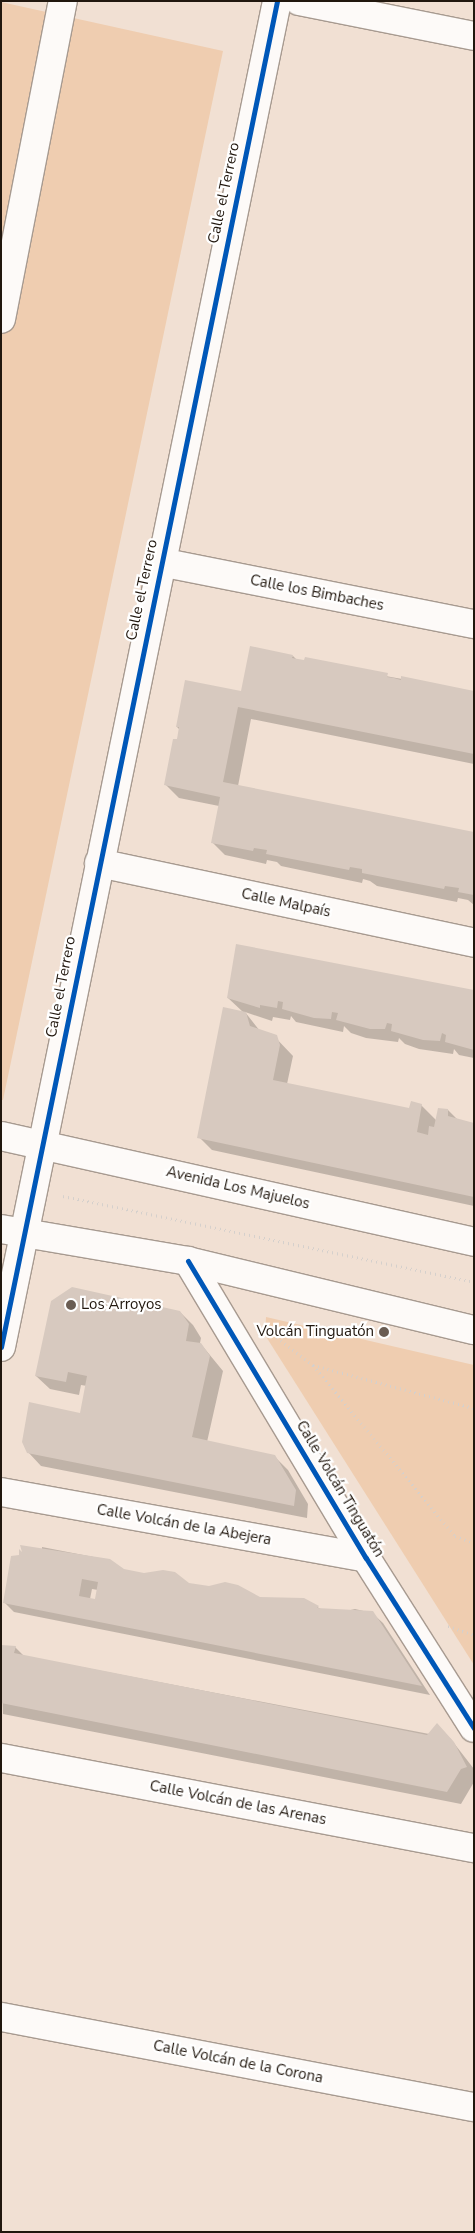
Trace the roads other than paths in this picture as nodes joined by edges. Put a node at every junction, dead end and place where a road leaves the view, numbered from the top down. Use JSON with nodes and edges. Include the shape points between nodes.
{"nodes":[{"id":1,"x":63,"y":1,"type":"edge"},
{"id":2,"x":277,"y":1,"type":"edge"},
{"id":3,"x":299,"y":1,"type":"edge"},
{"id":4,"x":474,"y":36,"type":"edge"},
{"id":5,"x":1,"y":319,"type":"edge"},
{"id":6,"x":160,"y":562,"type":"junction"},
{"id":7,"x":474,"y":624,"type":"edge"},
{"id":8,"x":99,"y":863,"type":"junction"},
{"id":9,"x":474,"y":944,"type":"edge"},
{"id":10,"x":1,"y":1136,"type":"edge"},
{"id":11,"x":42,"y":1144,"type":"junction"},
{"id":12,"x":12,"y":1231,"type":"edge"},
{"id":13,"x":474,"y":1242,"type":"edge"},
{"id":14,"x":188,"y":1261,"type":"junction"},
{"id":15,"x":474,"y":1330,"type":"edge"},
{"id":16,"x":1,"y":1347,"type":"edge"},
{"id":17,"x":1,"y":1492,"type":"edge"},
{"id":18,"x":366,"y":1558,"type":"junction"},
{"id":19,"x":474,"y":1728,"type":"edge"},
{"id":20,"x":1,"y":1758,"type":"edge"},
{"id":21,"x":474,"y":1848,"type":"edge"},
{"id":22,"x":1,"y":2017,"type":"edge"},
{"id":23,"x":474,"y":2107,"type":"edge"}],
"edges":[{"from":1,"to":5,"type":"main road"},
{"from":2,"to":6,"type":"main road","name":"Calle el Terrero"},
{"from":3,"to":4,"type":"main road"},
{"from":6,"to":7,"type":"main road","name":"Calle los Bimbaches"},
{"from":6,"to":8,"type":"main road","name":"Calle el Terrero"},
{"from":8,"to":9,"type":"main road","name":"Calle Malpaís"},
{"from":8,"to":11,"type":"main road","name":"Calle el Terrero"},
{"from":10,"to":11,"type":"main road","name":"Avenida Los Majuelos"},
{"from":11,"to":12,"type":"main road","name":"Calle el Terrero","via":[[34,1187]]},
{"from":11,"to":13,"type":"main road","name":"Avenida Los Majuelos"},
{"from":12,"to":14,"type":"main road"},
{"from":12,"to":16,"type":"main road","name":"Calle el Terrero"},
{"from":14,"to":15,"type":"main road"},
{"from":14,"to":18,"type":"main road","name":"Calle Volcán Tinguatón"},
{"from":17,"to":18,"type":"main road","name":"Calle Volcán de la Abejera"},
{"from":18,"to":19,"type":"main road","name":"Calle Volcán Tinguatón"},
{"from":20,"to":21,"type":"main road","name":"Calle Volcán de las Arenas"},
{"from":22,"to":23,"type":"main road","name":"Calle Volcán de la Corona"}]}
